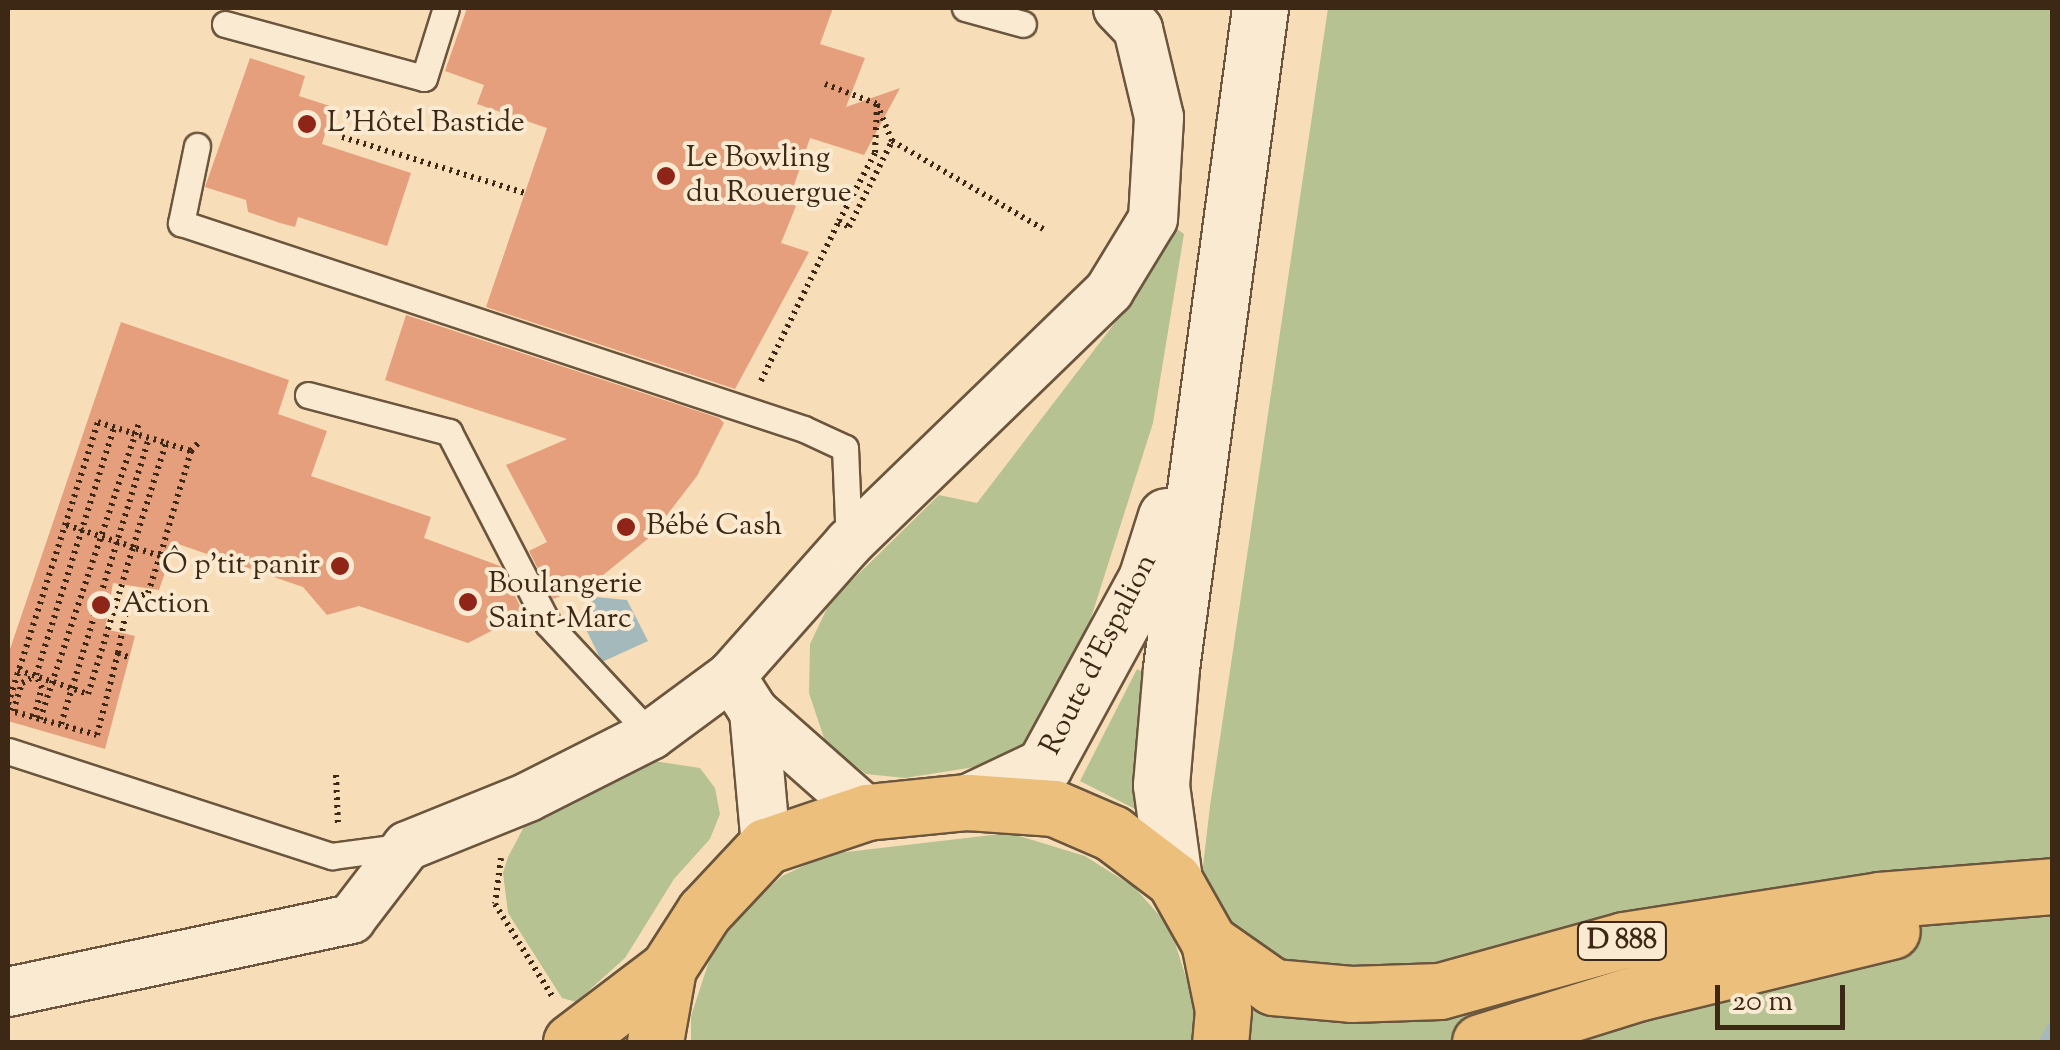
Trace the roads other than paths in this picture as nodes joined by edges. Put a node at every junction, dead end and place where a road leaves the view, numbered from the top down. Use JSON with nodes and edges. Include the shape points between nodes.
{"nodes":[{"id":1,"x":446,"y":8,"type":"edge"},
{"id":2,"x":965,"y":8,"type":"edge"},
{"id":3,"x":1118,"y":8,"type":"edge"},
{"id":4,"x":1260,"y":8,"type":"edge"},
{"id":5,"x":225,"y":24,"type":"dead end"},
{"id":6,"x":1023,"y":24,"type":"dead end"},
{"id":7,"x":197,"y":146,"type":"dead end"},
{"id":8,"x":308,"y":395,"type":"dead end"},
{"id":9,"x":1202,"y":409,"type":"junction"},
{"id":10,"x":849,"y":542,"type":"junction"},
{"id":11,"x":743,"y":694,"type":"junction"},
{"id":12,"x":651,"y":734,"type":"junction"},
{"id":13,"x":8,"y":751,"type":"edge"},
{"id":14,"x":968,"y":802,"type":"junction"},
{"id":15,"x":867,"y":812,"type":"junction"},
{"id":16,"x":408,"y":846,"type":"junction"},
{"id":17,"x":766,"y":846,"type":"junction"},
{"id":18,"x":1174,"y":880,"type":"junction"},
{"id":19,"x":2052,"y":886,"type":"edge"},
{"id":20,"x":2052,"y":898,"type":"edge"},
{"id":21,"x":1209,"y":942,"type":"junction"},
{"id":22,"x":668,"y":968,"type":"junction"},
{"id":23,"x":8,"y":992,"type":"edge"},
{"id":24,"x":575,"y":1042,"type":"edge"},
{"id":25,"x":655,"y":1042,"type":"edge"},
{"id":26,"x":1220,"y":1042,"type":"edge"},
{"id":27,"x":1480,"y":1042,"type":"edge"}],
"edges":[{"from":1,"to":5,"type":"lane","via":[[424,78]]},
{"from":2,"to":6,"type":"lane"},
{"from":3,"to":10,"type":"street","via":[[1138,29],[1158,117],[1153,218],[1109,292]]},
{"from":4,"to":9,"type":"main road","name":"Route d'Espalion"},
{"from":7,"to":10,"type":"lane","via":[[181,223],[846,448]]},
{"from":8,"to":12,"type":"lane","via":[[450,432],[548,624]]},
{"from":9,"to":14,"type":"main road","name":"Route d'Espalion","via":[[1146,578],[1044,766]]},
{"from":9,"to":18,"type":"main road","name":"Route d'Espalion","via":[[1161,785]]},
{"from":10,"to":11,"type":"street"},
{"from":11,"to":12,"type":"street"},
{"from":11,"to":15,"type":"street"},
{"from":11,"to":17,"type":"street"},
{"from":12,"to":16,"type":"street","via":[[528,797]]},
{"from":13,"to":16,"type":"lane","via":[[332,856]]},
{"from":14,"to":15,"type":"main road"},
{"from":14,"to":18,"type":"main road","via":[[1054,808],[1112,833]]},
{"from":15,"to":17,"type":"main road"},
{"from":16,"to":23,"type":"street","via":[[350,919]]},
{"from":17,"to":22,"type":"main road","via":[[704,912]]},
{"from":18,"to":21,"type":"main road"},
{"from":19,"to":21,"type":"main road","number":"D 888","via":[[1879,900],[1624,940],[1440,991],[1350,994],[1273,987]]},
{"from":20,"to":27,"type":"main road","number":"D 888","via":[[1641,992]]},
{"from":21,"to":26,"type":"main road","via":[[1223,1010]]},
{"from":22,"to":24,"type":"main road"},
{"from":22,"to":25,"type":"main road"}]}
